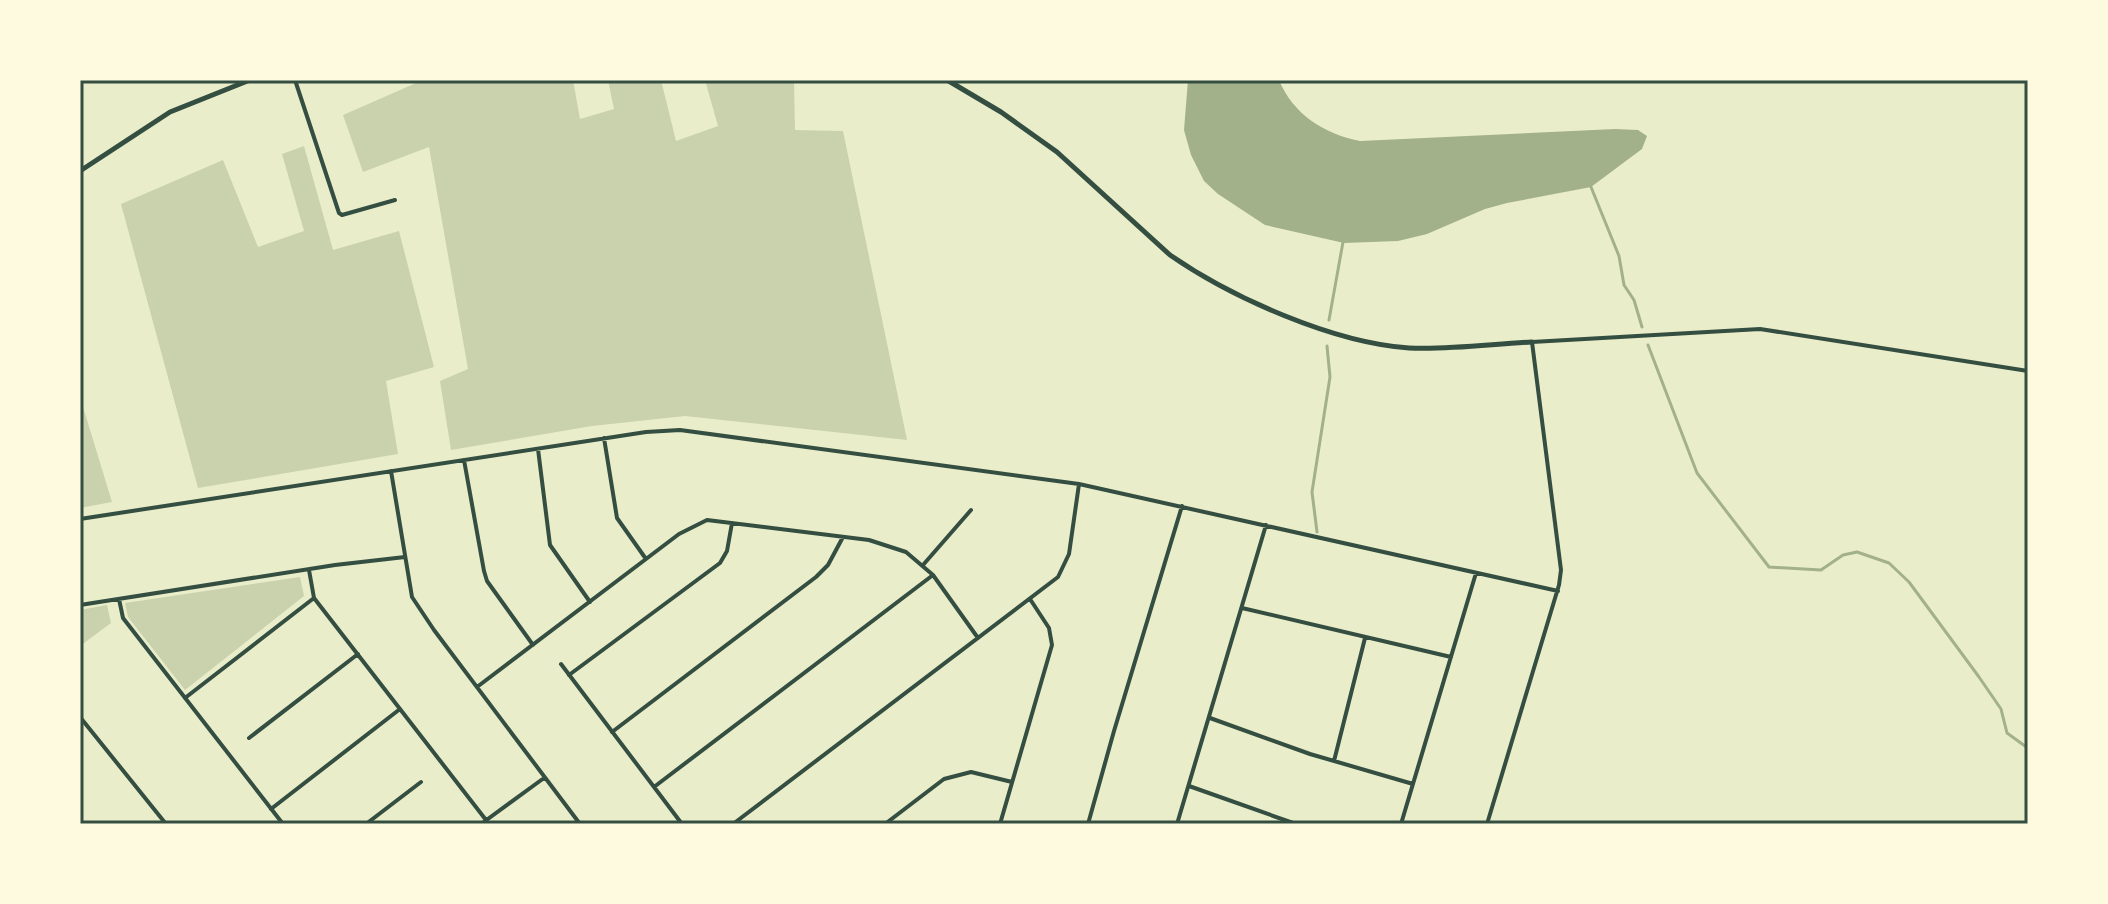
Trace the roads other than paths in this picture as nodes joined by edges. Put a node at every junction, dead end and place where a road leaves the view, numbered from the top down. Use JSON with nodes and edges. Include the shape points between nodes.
{"nodes":[{"id":1,"x":250,"y":80,"type":"edge"},
{"id":2,"x":295,"y":80,"type":"edge"},
{"id":3,"x":947,"y":80,"type":"edge"},
{"id":4,"x":80,"y":171,"type":"edge"},
{"id":5,"x":395,"y":200,"type":"dead end"},
{"id":6,"x":1532,"y":342,"type":"junction"},
{"id":7,"x":2028,"y":371,"type":"edge"},
{"id":8,"x":604,"y":438,"type":"junction"},
{"id":9,"x":538,"y":448,"type":"junction"},
{"id":10,"x":464,"y":460,"type":"junction"},
{"id":11,"x":391,"y":471,"type":"junction"},
{"id":12,"x":1079,"y":484,"type":"junction"},
{"id":13,"x":1182,"y":506,"type":"junction"},
{"id":14,"x":971,"y":510,"type":"dead end"},
{"id":15,"x":80,"y":519,"type":"edge"},
{"id":16,"x":732,"y":523,"type":"junction"},
{"id":17,"x":1266,"y":525,"type":"junction"},
{"id":18,"x":843,"y":537,"type":"junction"},
{"id":19,"x":405,"y":557,"type":"junction"},
{"id":20,"x":646,"y":559,"type":"junction"},
{"id":21,"x":923,"y":565,"type":"junction"},
{"id":22,"x":309,"y":569,"type":"junction"},
{"id":23,"x":1476,"y":573,"type":"junction"},
{"id":24,"x":933,"y":575,"type":"junction"},
{"id":25,"x":1558,"y":591,"type":"junction"},
{"id":26,"x":314,"y":598,"type":"junction"},
{"id":27,"x":119,"y":599,"type":"junction"},
{"id":28,"x":1030,"y":599,"type":"junction"},
{"id":29,"x":590,"y":602,"type":"junction"},
{"id":30,"x":80,"y":605,"type":"edge"},
{"id":31,"x":1242,"y":608,"type":"junction"},
{"id":32,"x":978,"y":638,"type":"junction"},
{"id":33,"x":1365,"y":638,"type":"junction"},
{"id":34,"x":533,"y":645,"type":"junction"},
{"id":35,"x":358,"y":654,"type":"junction"},
{"id":36,"x":1451,"y":657,"type":"junction"},
{"id":37,"x":561,"y":664,"type":"dead end"},
{"id":38,"x":569,"y":675,"type":"junction"},
{"id":39,"x":477,"y":687,"type":"junction"},
{"id":40,"x":185,"y":698,"type":"junction"},
{"id":41,"x":400,"y":709,"type":"junction"},
{"id":42,"x":80,"y":717,"type":"edge"},
{"id":43,"x":1209,"y":718,"type":"junction"},
{"id":44,"x":612,"y":732,"type":"junction"},
{"id":45,"x":249,"y":738,"type":"dead end"},
{"id":46,"x":1334,"y":761,"type":"junction"},
{"id":47,"x":544,"y":778,"type":"junction"},
{"id":48,"x":421,"y":782,"type":"dead end"},
{"id":49,"x":1012,"y":782,"type":"junction"},
{"id":50,"x":1413,"y":784,"type":"junction"},
{"id":51,"x":1189,"y":786,"type":"junction"},
{"id":52,"x":654,"y":787,"type":"junction"},
{"id":53,"x":271,"y":809,"type":"junction"},
{"id":54,"x":486,"y":820,"type":"junction"},
{"id":55,"x":166,"y":824,"type":"edge"},
{"id":56,"x":283,"y":824,"type":"edge"},
{"id":57,"x":366,"y":824,"type":"edge"},
{"id":58,"x":481,"y":824,"type":"edge"},
{"id":59,"x":580,"y":824,"type":"edge"},
{"id":60,"x":682,"y":824,"type":"edge"},
{"id":61,"x":733,"y":824,"type":"edge"},
{"id":62,"x":885,"y":824,"type":"edge"},
{"id":63,"x":1000,"y":824,"type":"edge"},
{"id":64,"x":1088,"y":824,"type":"edge"},
{"id":65,"x":1177,"y":824,"type":"edge"},
{"id":66,"x":1296,"y":824,"type":"edge"},
{"id":67,"x":1401,"y":824,"type":"edge"},
{"id":68,"x":1487,"y":824,"type":"edge"}],
"edges":[{"from":1,"to":4,"type":"street","via":[[170,112]]},
{"from":2,"to":5,"type":"street","via":[[339,213]]},
{"from":3,"to":6,"type":"street","via":[[1057,152],[1188,268],[1258,303],[1377,344],[1412,348]]},
{"from":6,"to":7,"type":"street","via":[[1760,329]]},
{"from":6,"to":25,"type":"street","via":[[1561,570]]},
{"from":8,"to":9,"type":"street"},
{"from":8,"to":12,"type":"street","via":[[680,430]]},
{"from":8,"to":20,"type":"street","via":[[617,518]]},
{"from":9,"to":10,"type":"street"},
{"from":9,"to":29,"type":"street","via":[[550,545]]},
{"from":10,"to":11,"type":"street"},
{"from":10,"to":34,"type":"street","via":[[487,581]]},
{"from":11,"to":15,"type":"street"},
{"from":11,"to":19,"type":"street"},
{"from":12,"to":13,"type":"street"},
{"from":12,"to":28,"type":"street","via":[[1069,554],[1058,577]]},
{"from":13,"to":17,"type":"street"},
{"from":13,"to":64,"type":"street"},
{"from":14,"to":21,"type":"street"},
{"from":16,"to":18,"type":"street"},
{"from":16,"to":20,"type":"street","via":[[707,520]]},
{"from":16,"to":38,"type":"street","via":[[720,563]]},
{"from":17,"to":23,"type":"street"},
{"from":17,"to":31,"type":"street"},
{"from":18,"to":21,"type":"street","via":[[906,552]]},
{"from":18,"to":44,"type":"street","via":[[816,577]]},
{"from":19,"to":22,"type":"street"},
{"from":19,"to":39,"type":"street","via":[[412,597]]},
{"from":20,"to":29,"type":"street"},
{"from":21,"to":24,"type":"street"},
{"from":22,"to":26,"type":"street"},
{"from":22,"to":27,"type":"street"},
{"from":23,"to":25,"type":"street"},
{"from":23,"to":36,"type":"street"},
{"from":24,"to":32,"type":"street"},
{"from":24,"to":52,"type":"street"},
{"from":25,"to":68,"type":"street"},
{"from":26,"to":35,"type":"street"},
{"from":26,"to":40,"type":"street"},
{"from":27,"to":30,"type":"street"},
{"from":27,"to":40,"type":"street","via":[[123,618]]},
{"from":28,"to":32,"type":"street"},
{"from":28,"to":49,"type":"street","via":[[1049,628],[1052,645]]},
{"from":29,"to":34,"type":"street"},
{"from":31,"to":33,"type":"street"},
{"from":31,"to":43,"type":"street"},
{"from":32,"to":61,"type":"street"},
{"from":33,"to":36,"type":"street"},
{"from":33,"to":46,"type":"street"},
{"from":34,"to":39,"type":"street"},
{"from":35,"to":41,"type":"street"},
{"from":35,"to":45,"type":"street"},
{"from":36,"to":50,"type":"street"},
{"from":37,"to":38,"type":"street"},
{"from":38,"to":44,"type":"street"},
{"from":39,"to":47,"type":"street"},
{"from":40,"to":53,"type":"street"},
{"from":41,"to":53,"type":"street"},
{"from":41,"to":54,"type":"street"},
{"from":42,"to":55,"type":"street"},
{"from":43,"to":46,"type":"street"},
{"from":43,"to":51,"type":"street"},
{"from":44,"to":52,"type":"street"},
{"from":46,"to":50,"type":"street"},
{"from":47,"to":54,"type":"street"},
{"from":47,"to":59,"type":"street"},
{"from":48,"to":57,"type":"street"},
{"from":49,"to":62,"type":"street","via":[[971,772],[944,779]]},
{"from":49,"to":63,"type":"street"},
{"from":50,"to":67,"type":"street"},
{"from":51,"to":65,"type":"street"},
{"from":51,"to":66,"type":"street"},
{"from":52,"to":60,"type":"street"},
{"from":53,"to":56,"type":"street"},
{"from":54,"to":58,"type":"street"}]}
